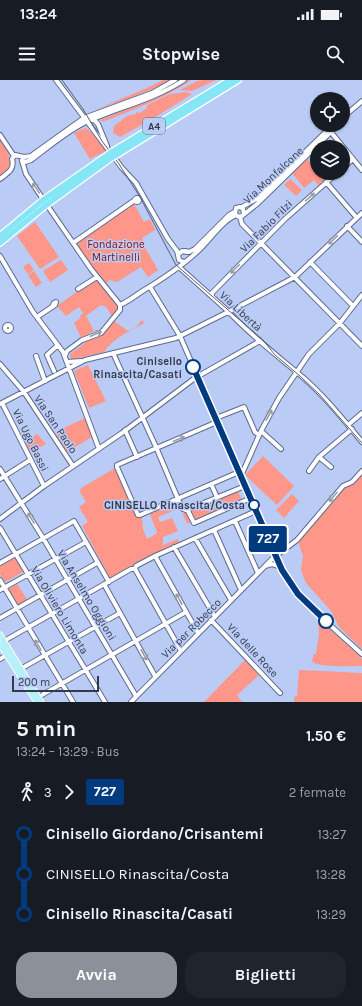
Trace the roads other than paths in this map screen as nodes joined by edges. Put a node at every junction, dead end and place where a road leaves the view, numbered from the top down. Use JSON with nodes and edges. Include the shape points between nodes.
{"nodes":[{"id":1,"x":56,"y":80,"type":"edge"},
{"id":2,"x":175,"y":80,"type":"edge"},
{"id":3,"x":184,"y":80,"type":"edge"},
{"id":4,"x":230,"y":80,"type":"edge"},
{"id":5,"x":238,"y":80,"type":"edge"},
{"id":6,"x":362,"y":100,"type":"edge"},
{"id":7,"x":350,"y":110,"type":"edge"},
{"id":8,"x":84,"y":118,"type":"junction"},
{"id":9,"x":94,"y":119,"type":"junction"},
{"id":10,"x":87,"y":122,"type":"junction"},
{"id":11,"x":329,"y":132,"type":"edge"},
{"id":12,"x":329,"y":132,"type":"edge"},
{"id":13,"x":331,"y":132,"type":"edge"},
{"id":14,"x":0,"y":136,"type":"edge"},
{"id":15,"x":116,"y":152,"type":"junction"},
{"id":16,"x":109,"y":154,"type":"junction"},
{"id":17,"x":14,"y":156,"type":"junction"},
{"id":18,"x":22,"y":159,"type":"junction"},
{"id":19,"x":353,"y":159,"type":"junction"},
{"id":20,"x":31,"y":160,"type":"junction"},
{"id":21,"x":350,"y":162,"type":"edge"},
{"id":22,"x":13,"y":163,"type":"junction"},
{"id":23,"x":24,"y":170,"type":"junction"},
{"id":24,"x":362,"y":170,"type":"edge"},
{"id":25,"x":0,"y":179,"type":"edge"},
{"id":26,"x":328,"y":180,"type":"edge"},
{"id":27,"x":326,"y":182,"type":"junction"},
{"id":28,"x":135,"y":200,"type":"dead end"},
{"id":29,"x":45,"y":202,"type":"junction"},
{"id":30,"x":242,"y":207,"type":"junction"},
{"id":31,"x":362,"y":214,"type":"edge"},
{"id":32,"x":239,"y":215,"type":"junction"},
{"id":33,"x":357,"y":218,"type":"junction"},
{"id":34,"x":347,"y":226,"type":"junction"},
{"id":35,"x":0,"y":236,"type":"edge"},
{"id":36,"x":169,"y":240,"type":"junction"},
{"id":37,"x":362,"y":242,"type":"edge"},
{"id":38,"x":0,"y":243,"type":"edge"},
{"id":39,"x":73,"y":243,"type":"junction"},
{"id":40,"x":261,"y":243,"type":"junction"},
{"id":41,"x":185,"y":251,"type":"junction"},
{"id":42,"x":178,"y":255,"type":"junction"},
{"id":43,"x":0,"y":256,"type":"edge"},
{"id":44,"x":186,"y":261,"type":"junction"},
{"id":45,"x":310,"y":262,"type":"junction"},
{"id":46,"x":179,"y":267,"type":"junction"},
{"id":47,"x":97,"y":277,"type":"junction"},
{"id":48,"x":295,"y":277,"type":"junction"},
{"id":49,"x":150,"y":286,"type":"junction"},
{"id":50,"x":78,"y":289,"type":"dead end"},
{"id":51,"x":362,"y":295,"type":"edge"},
{"id":52,"x":212,"y":296,"type":"junction"},
{"id":53,"x":120,"y":305,"type":"junction"},
{"id":54,"x":353,"y":306,"type":"junction"},
{"id":55,"x":52,"y":307,"type":"dead end"},
{"id":56,"x":230,"y":312,"type":"junction"},
{"id":57,"x":37,"y":317,"type":"junction"},
{"id":58,"x":340,"y":323,"type":"junction"},
{"id":59,"x":5,"y":330,"type":"dead end"},
{"id":60,"x":0,"y":334,"type":"edge"},
{"id":61,"x":180,"y":336,"type":"junction"},
{"id":62,"x":260,"y":341,"type":"junction"},
{"id":63,"x":58,"y":345,"type":"junction"},
{"id":64,"x":362,"y":346,"type":"edge"},
{"id":65,"x":65,"y":353,"type":"junction"},
{"id":66,"x":113,"y":353,"type":"junction"},
{"id":67,"x":36,"y":356,"type":"dead end"},
{"id":68,"x":85,"y":360,"type":"junction"},
{"id":69,"x":67,"y":362,"type":"junction"},
{"id":70,"x":0,"y":364,"type":"edge"},
{"id":71,"x":69,"y":368,"type":"junction"},
{"id":72,"x":54,"y":371,"type":"dead end"},
{"id":73,"x":297,"y":372,"type":"junction"},
{"id":74,"x":197,"y":376,"type":"junction"},
{"id":75,"x":45,"y":381,"type":"junction"},
{"id":76,"x":24,"y":392,"type":"junction"},
{"id":77,"x":1,"y":403,"type":"edge"},
{"id":78,"x":362,"y":413,"type":"edge"},
{"id":79,"x":143,"y":417,"type":"junction"},
{"id":80,"x":216,"y":420,"type":"junction"},
{"id":81,"x":348,"y":425,"type":"junction"},
{"id":82,"x":352,"y":429,"type":"junction"},
{"id":83,"x":125,"y":430,"type":"junction"},
{"id":84,"x":260,"y":433,"type":"junction"},
{"id":85,"x":362,"y":442,"type":"edge"},
{"id":86,"x":157,"y":448,"type":"junction"},
{"id":87,"x":99,"y":449,"type":"junction"},
{"id":88,"x":280,"y":449,"type":"dead end"},
{"id":89,"x":137,"y":457,"type":"junction"},
{"id":90,"x":319,"y":457,"type":"junction"},
{"id":91,"x":30,"y":460,"type":"junction"},
{"id":92,"x":73,"y":466,"type":"junction"},
{"id":93,"x":331,"y":467,"type":"dead end"},
{"id":94,"x":0,"y":469,"type":"edge"},
{"id":95,"x":309,"y":471,"type":"dead end"},
{"id":96,"x":362,"y":472,"type":"edge"},
{"id":97,"x":240,"y":474,"type":"junction"},
{"id":98,"x":2,"y":477,"type":"edge"},
{"id":99,"x":211,"y":484,"type":"junction"},
{"id":100,"x":44,"y":486,"type":"junction"},
{"id":101,"x":245,"y":486,"type":"junction"},
{"id":102,"x":217,"y":498,"type":"junction"},
{"id":103,"x":251,"y":498,"type":"junction"},
{"id":104,"x":178,"y":499,"type":"junction"},
{"id":105,"x":22,"y":503,"type":"junction"},
{"id":106,"x":188,"y":511,"type":"junction"},
{"id":107,"x":256,"y":511,"type":"junction"},
{"id":108,"x":0,"y":520,"type":"edge"},
{"id":109,"x":235,"y":521,"type":"junction"},
{"id":110,"x":0,"y":528,"type":"edge"},
{"id":111,"x":214,"y":530,"type":"junction"},
{"id":112,"x":43,"y":538,"type":"junction"},
{"id":113,"x":195,"y":538,"type":"junction"},
{"id":114,"x":86,"y":542,"type":"junction"},
{"id":115,"x":174,"y":547,"type":"junction"},
{"id":116,"x":16,"y":554,"type":"junction"},
{"id":117,"x":155,"y":556,"type":"junction"},
{"id":118,"x":275,"y":556,"type":"junction"},
{"id":119,"x":55,"y":559,"type":"junction"},
{"id":120,"x":0,"y":563,"type":"edge"},
{"id":121,"x":97,"y":563,"type":"junction"},
{"id":122,"x":280,"y":566,"type":"junction"},
{"id":123,"x":264,"y":567,"type":"junction"},
{"id":124,"x":135,"y":569,"type":"junction"},
{"id":125,"x":258,"y":573,"type":"junction"},
{"id":126,"x":28,"y":574,"type":"junction"},
{"id":127,"x":0,"y":580,"type":"edge"},
{"id":128,"x":67,"y":580,"type":"junction"},
{"id":129,"x":109,"y":582,"type":"junction"},
{"id":130,"x":104,"y":584,"type":"junction"},
{"id":131,"x":2,"y":589,"type":"edge"},
{"id":132,"x":241,"y":590,"type":"junction"},
{"id":133,"x":40,"y":594,"type":"junction"},
{"id":134,"x":78,"y":599,"type":"junction"},
{"id":135,"x":231,"y":600,"type":"junction"},
{"id":136,"x":17,"y":608,"type":"junction"},
{"id":137,"x":186,"y":612,"type":"junction"},
{"id":138,"x":120,"y":613,"type":"junction"},
{"id":139,"x":52,"y":614,"type":"junction"},
{"id":140,"x":0,"y":618,"type":"edge"},
{"id":141,"x":213,"y":618,"type":"junction"},
{"id":142,"x":166,"y":624,"type":"junction"},
{"id":143,"x":28,"y":627,"type":"junction"},
{"id":144,"x":95,"y":627,"type":"junction"},
{"id":145,"x":198,"y":633,"type":"junction"},
{"id":146,"x":0,"y":635,"type":"edge"},
{"id":147,"x":136,"y":640,"type":"junction"},
{"id":148,"x":1,"y":641,"type":"edge"},
{"id":149,"x":69,"y":642,"type":"junction"},
{"id":150,"x":181,"y":651,"type":"junction"},
{"id":151,"x":9,"y":653,"type":"junction"},
{"id":152,"x":112,"y":654,"type":"junction"},
{"id":153,"x":362,"y":654,"type":"edge"},
{"id":154,"x":44,"y":655,"type":"junction"},
{"id":155,"x":0,"y":659,"type":"edge"},
{"id":156,"x":24,"y":667,"type":"dead end"},
{"id":157,"x":86,"y":670,"type":"junction"},
{"id":158,"x":155,"y":676,"type":"junction"},
{"id":159,"x":62,"y":683,"type":"junction"},
{"id":160,"x":280,"y":693,"type":"dead end"},
{"id":161,"x":42,"y":695,"type":"dead end"},
{"id":162,"x":136,"y":696,"type":"junction"},
{"id":163,"x":37,"y":702,"type":"edge"},
{"id":164,"x":41,"y":702,"type":"edge"},
{"id":165,"x":73,"y":702,"type":"edge"},
{"id":166,"x":105,"y":702,"type":"edge"},
{"id":167,"x":131,"y":702,"type":"edge"}],
"edges":[{"from":1,"to":8,"type":"street"},
{"from":2,"to":8,"type":"street","via":[[152,93]]},
{"from":3,"to":9,"type":"street","via":[[154,97]]},
{"from":4,"to":15,"type":"highway","number":"A4"},
{"from":5,"to":15,"type":"highway","number":"A4"},
{"from":6,"to":7,"type":"street"},
{"from":8,"to":9,"type":"street"},
{"from":8,"to":10,"type":"street"},
{"from":8,"to":18,"type":"street","via":[[31,156]]},
{"from":9,"to":10,"type":"street"},
{"from":9,"to":16,"type":"street"},
{"from":10,"to":16,"type":"street"},
{"from":10,"to":20,"type":"street"},
{"from":11,"to":30,"type":"street","name":"Via Monfalcone","via":[[258,198]]},
{"from":12,"to":32,"type":"street","name":"Via Monfalcone","via":[[261,201]]},
{"from":13,"to":19,"type":"street"},
{"from":14,"to":17,"type":"street"},
{"from":15,"to":16,"type":"highway","number":"A4","bridge":true},
{"from":16,"to":29,"type":"highway","number":"A4"},
{"from":16,"to":36,"type":"street","via":[[137,184]]},
{"from":17,"to":18,"type":"street"},
{"from":17,"to":22,"type":"street"},
{"from":18,"to":20,"type":"street","via":[[25,162]]},
{"from":18,"to":22,"type":"street","via":[[19,164]]},
{"from":18,"to":23,"type":"street"},
{"from":19,"to":21,"type":"street"},
{"from":19,"to":24,"type":"street"},
{"from":20,"to":23,"type":"street"},
{"from":22,"to":25,"type":"street","via":[[11,170]]},
{"from":39,"to":23,"type":"street","one_way":true},
{"from":26,"to":27,"type":"street","name":"Via Fabio Filzi"},
{"from":27,"to":33,"type":"street"},
{"from":40,"to":27,"type":"street","name":"Via Fabio Filzi","one_way":true},
{"from":28,"to":39,"type":"street"},
{"from":29,"to":35,"type":"highway","number":"A4"},
{"from":29,"to":38,"type":"highway","number":"A4"},
{"from":30,"to":32,"type":"street","via":[[244,210]]},
{"from":30,"to":32,"type":"street","name":"Via Monfalcone","via":[[237,207]]},
{"from":31,"to":33,"type":"street"},
{"from":32,"to":40,"type":"street","via":[[242,224]]},
{"from":32,"to":41,"type":"street","name":"Via Monfalcone","via":[[229,215],[195,248],[189,252]]},
{"from":32,"to":44,"type":"street","name":"Via Monfalcone","via":[[228,220]]},
{"from":33,"to":34,"type":"street"},
{"from":34,"to":37,"type":"street"},
{"from":34,"to":45,"type":"street","one_way":true},
{"from":36,"to":41,"type":"street"},
{"from":36,"to":42,"type":"street"},
{"from":39,"to":47,"type":"street"},
{"from":40,"to":48,"type":"street"},
{"from":40,"to":52,"type":"street","name":"Via Fabio Filzi","one_way":true,"via":[[211,294]]},
{"from":41,"to":42,"type":"street"},
{"from":41,"to":44,"type":"street","via":[[189,255]]},
{"from":42,"to":44,"type":"street","via":[[179,260]]},
{"from":43,"to":57,"type":"street"},
{"from":44,"to":46,"type":"street","name":"Via Monfalcone"},
{"from":45,"to":48,"type":"street"},
{"from":45,"to":54,"type":"street"},
{"from":46,"to":49,"type":"street","name":"Via Monfalcone"},
{"from":46,"to":52,"type":"street","name":"Via Libertà"},
{"from":47,"to":50,"type":"street"},
{"from":47,"to":53,"type":"street"},
{"from":48,"to":56,"type":"street"},
{"from":48,"to":58,"type":"street"},
{"from":49,"to":53,"type":"street","name":"Via Monfalcone"},
{"from":49,"to":61,"type":"street"},
{"from":51,"to":54,"type":"street"},
{"from":52,"to":56,"type":"street","name":"Via Libertà"},
{"from":65,"to":53,"type":"street","one_way":true,"via":[[84,339],[101,333],[120,310]]},
{"from":54,"to":58,"type":"street"},
{"from":55,"to":57,"type":"street"},
{"from":56,"to":61,"type":"street"},
{"from":56,"to":62,"type":"street","name":"Via Libertà"},
{"from":57,"to":63,"type":"street"},
{"from":58,"to":64,"type":"street"},
{"from":58,"to":73,"type":"street","via":[[309,354]]},
{"from":59,"to":60,"type":"street"},
{"from":61,"to":66,"type":"street"},
{"from":61,"to":74,"type":"street"},
{"from":62,"to":73,"type":"street","name":"Via Libertà"},
{"from":62,"to":74,"type":"street"},
{"from":63,"to":65,"type":"street"},
{"from":63,"to":72,"type":"street","via":[[47,354]]},
{"from":65,"to":69,"type":"street"},
{"from":66,"to":68,"type":"street"},
{"from":66,"to":79,"type":"street"},
{"from":67,"to":75,"type":"street"},
{"from":68,"to":69,"type":"street"},
{"from":68,"to":71,"type":"street"},
{"from":69,"to":71,"type":"street"},
{"from":70,"to":76,"type":"street","name":"Via San Paolo"},
{"from":71,"to":75,"type":"street"},
{"from":71,"to":87,"type":"street"},
{"from":73,"to":81,"type":"street","name":"Via Libertà"},
{"from":84,"to":73,"type":"street","one_way":true,"via":[[277,400]]},
{"from":74,"to":79,"type":"street"},
{"from":74,"to":80,"type":"street"},
{"from":75,"to":76,"type":"street"},
{"from":76,"to":77,"type":"street"},
{"from":76,"to":92,"type":"street","name":"Via San Paolo"},
{"from":77,"to":91,"type":"street","name":"Via Ugo Bassi"},
{"from":78,"to":81,"type":"street"},
{"from":79,"to":83,"type":"street"},
{"from":79,"to":86,"type":"street"},
{"from":80,"to":84,"type":"street","via":[[244,407],[255,432]]},
{"from":86,"to":80,"type":"street","one_way":true},
{"from":80,"to":97,"type":"street"},
{"from":81,"to":82,"type":"street"},
{"from":82,"to":85,"type":"street"},
{"from":82,"to":90,"type":"street"},
{"from":83,"to":87,"type":"street"},
{"from":83,"to":89,"type":"street"},
{"from":84,"to":88,"type":"street"},
{"from":84,"to":97,"type":"street"},
{"from":86,"to":89,"type":"street"},
{"from":86,"to":104,"type":"street"},
{"from":87,"to":92,"type":"street"},
{"from":89,"to":104,"type":"street","via":[[117,467],[138,514]]},
{"from":90,"to":93,"type":"street"},
{"from":90,"to":95,"type":"street"},
{"from":91,"to":98,"type":"street"},
{"from":91,"to":100,"type":"street","name":"Via Ugo Bassi"},
{"from":92,"to":100,"type":"street"},
{"from":94,"to":98,"type":"street","name":"Via Anselmo Oggioni"},
{"from":96,"to":118,"type":"street","name":"Via per Robecco","one_way":true,"via":[[352,482],[343,486],[296,540]]},
{"from":97,"to":99,"type":"street"},
{"from":97,"to":101,"type":"street"},
{"from":98,"to":105,"type":"street","name":"Via Anselmo Oggioni"},
{"from":99,"to":102,"type":"street"},
{"from":99,"to":104,"type":"street"},
{"from":100,"to":105,"type":"street"},
{"from":101,"to":102,"type":"street"},
{"from":101,"to":103,"type":"street"},
{"from":102,"to":106,"type":"street"},
{"from":103,"to":106,"type":"street","via":[[195,522]]},
{"from":103,"to":107,"type":"street"},
{"from":104,"to":106,"type":"street","via":[[183,509]]},
{"from":105,"to":108,"type":"street"},
{"from":112,"to":105,"type":"street","name":"Via Anselmo Oggioni","one_way":true},
{"from":107,"to":109,"type":"street"},
{"from":107,"to":118,"type":"street"},
{"from":109,"to":111,"type":"street"},
{"from":109,"to":125,"type":"street"},
{"from":110,"to":116,"type":"street","name":"Via Oliviero Limonta"},
{"from":111,"to":113,"type":"street"},
{"from":111,"to":132,"type":"street"},
{"from":112,"to":114,"type":"street","via":[[74,521]]},
{"from":112,"to":116,"type":"street"},
{"from":112,"to":119,"type":"street","name":"Via Anselmo Oggioni"},
{"from":113,"to":115,"type":"street"},
{"from":113,"to":135,"type":"street"},
{"from":114,"to":119,"type":"street"},
{"from":114,"to":121,"type":"street"},
{"from":115,"to":117,"type":"street"},
{"from":115,"to":141,"type":"street","name":"Via delle Rose"},
{"from":116,"to":120,"type":"street"},
{"from":116,"to":126,"type":"street","name":"Via Oliviero Limonta"},
{"from":117,"to":124,"type":"street"},
{"from":137,"to":117,"type":"street","one_way":true},
{"from":118,"to":122,"type":"street"},
{"from":118,"to":123,"type":"street","name":"Via per Robecco"},
{"from":119,"to":126,"type":"street"},
{"from":119,"to":128,"type":"street","name":"Via Anselmo Oggioni"},
{"from":121,"to":128,"type":"street"},
{"from":121,"to":129,"type":"street"},
{"from":122,"to":123,"type":"street","via":[[272,564]]},
{"from":122,"to":153,"type":"street","via":[[302,598]]},
{"from":123,"to":125,"type":"street","name":"Via per Robecco"},
{"from":124,"to":129,"type":"street","via":[[130,569]]},
{"from":124,"to":142,"type":"street"},
{"from":125,"to":132,"type":"street","name":"Via per Robecco"},
{"from":126,"to":131,"type":"street"},
{"from":126,"to":133,"type":"street","name":"Via Oliviero Limonta"},
{"from":127,"to":131,"type":"street"},
{"from":128,"to":133,"type":"street"},
{"from":128,"to":134,"type":"street","name":"Via Anselmo Oggioni"},
{"from":129,"to":130,"type":"street"},
{"from":130,"to":134,"type":"street"},
{"from":130,"to":138,"type":"street"},
{"from":131,"to":136,"type":"street"},
{"from":132,"to":135,"type":"street","name":"Via per Robecco"},
{"from":133,"to":136,"type":"street"},
{"from":133,"to":139,"type":"street","name":"Via Oliviero Limonta"},
{"from":134,"to":139,"type":"street"},
{"from":134,"to":144,"type":"street","name":"Via Anselmo Oggioni"},
{"from":135,"to":141,"type":"street","name":"Via per Robecco"},
{"from":136,"to":140,"type":"street"},
{"from":136,"to":143,"type":"street"},
{"from":137,"to":142,"type":"street"},
{"from":137,"to":145,"type":"street"},
{"from":138,"to":144,"type":"street"},
{"from":138,"to":147,"type":"street"},
{"from":139,"to":143,"type":"street"},
{"from":139,"to":149,"type":"street","name":"Via Oliviero Limonta"},
{"from":141,"to":145,"type":"street","name":"Via per Robecco"},
{"from":141,"to":160,"type":"street","name":"Via delle Rose"},
{"from":142,"to":147,"type":"street"},
{"from":142,"to":150,"type":"street"},
{"from":143,"to":148,"type":"street"},
{"from":154,"to":143,"type":"street","one_way":true},
{"from":144,"to":149,"type":"street"},
{"from":144,"to":152,"type":"street","name":"Via Anselmo Oggioni"},
{"from":145,"to":150,"type":"street","name":"Via per Robecco"},
{"from":146,"to":148,"type":"main road"},
{"from":147,"to":152,"type":"street"},
{"from":147,"to":158,"type":"street","one_way":true},
{"from":148,"to":151,"type":"main road"},
{"from":149,"to":154,"type":"street"},
{"from":149,"to":157,"type":"street","name":"Via Oliviero Limonta"},
{"from":150,"to":158,"type":"street","name":"Via per Robecco"},
{"from":151,"to":155,"type":"street"},
{"from":151,"to":163,"type":"main road"},
{"from":151,"to":164,"type":"main road"},
{"from":152,"to":157,"type":"street"},
{"from":152,"to":162,"type":"street","name":"Via Anselmo Oggioni"},
{"from":154,"to":156,"type":"street"},
{"from":154,"to":159,"type":"street"},
{"from":157,"to":159,"type":"street"},
{"from":157,"to":166,"type":"street","name":"Via Oliviero Limonta"},
{"from":158,"to":162,"type":"street","name":"Via per Robecco"},
{"from":159,"to":161,"type":"street"},
{"from":159,"to":165,"type":"street"},
{"from":162,"to":167,"type":"street","name":"Via per Robecco"}]}
